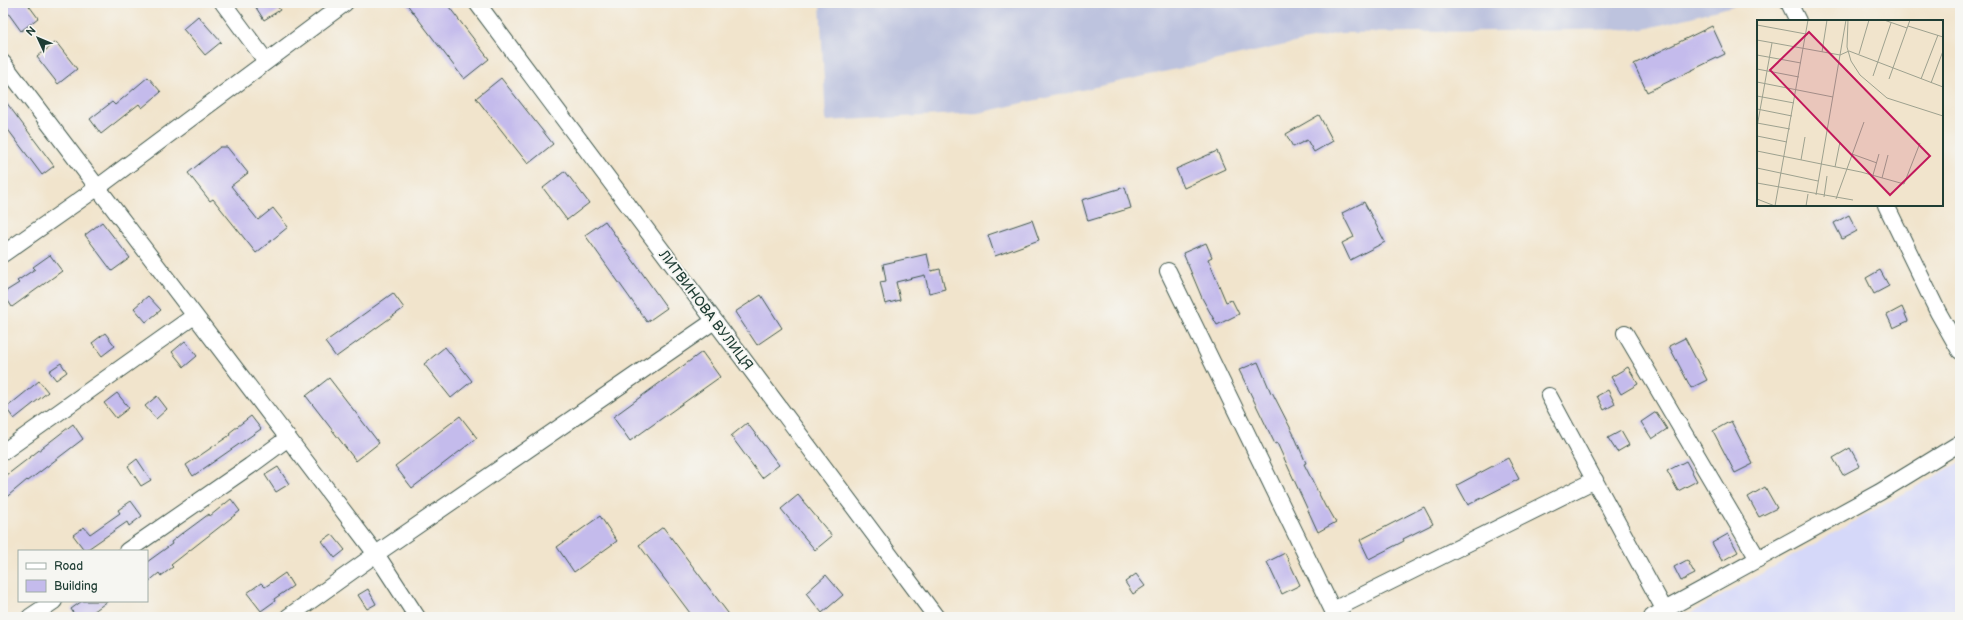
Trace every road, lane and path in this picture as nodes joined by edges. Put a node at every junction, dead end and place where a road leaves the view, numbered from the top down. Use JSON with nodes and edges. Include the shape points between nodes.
{"nodes":[{"id":1,"x":223,"y":3,"type":"edge"},
{"id":2,"x":345,"y":3,"type":"edge"},
{"id":3,"x":477,"y":3,"type":"edge"},
{"id":4,"x":1789,"y":3,"type":"edge"},
{"id":5,"x":1798,"y":20,"type":"edge"},
{"id":6,"x":266,"y":61,"type":"junction"},
{"id":7,"x":3,"y":63,"type":"edge"},
{"id":8,"x":96,"y":188,"type":"junction"},
{"id":9,"x":1886,"y":206,"type":"edge"},
{"id":10,"x":3,"y":254,"type":"edge"},
{"id":11,"x":1168,"y":271,"type":"dead end"},
{"id":12,"x":194,"y":316,"type":"junction"},
{"id":13,"x":714,"y":321,"type":"junction"},
{"id":14,"x":1625,"y":333,"type":"dead end"},
{"id":15,"x":1960,"y":351,"type":"edge"},
{"id":16,"x":1549,"y":396,"type":"dead end"},
{"id":17,"x":288,"y":438,"type":"junction"},
{"id":18,"x":1960,"y":443,"type":"edge"},
{"id":19,"x":3,"y":452,"type":"edge"},
{"id":20,"x":1595,"y":480,"type":"junction"},
{"id":21,"x":128,"y":550,"type":"edge"},
{"id":22,"x":376,"y":554,"type":"junction"},
{"id":23,"x":1758,"y":559,"type":"junction"},
{"id":24,"x":52,"y":602,"type":"edge"},
{"id":25,"x":1658,"y":613,"type":"edge"},
{"id":26,"x":1335,"y":614,"type":"edge"},
{"id":27,"x":30,"y":617,"type":"edge"},
{"id":28,"x":288,"y":617,"type":"edge"},
{"id":29,"x":417,"y":617,"type":"edge"},
{"id":30,"x":936,"y":617,"type":"edge"}],
"edges":[{"from":1,"to":6,"type":"street"},
{"from":2,"to":6,"type":"street"},
{"from":3,"to":13,"type":"street","name":"ЛИТВИНОВА ВУЛИЦЯ"},
{"from":4,"to":5,"type":"street"},
{"from":6,"to":8,"type":"street"},
{"from":7,"to":8,"type":"street"},
{"from":8,"to":10,"type":"street"},
{"from":8,"to":12,"type":"street"},
{"from":9,"to":15,"type":"street"},
{"from":11,"to":26,"type":"street"},
{"from":12,"to":17,"type":"street"},
{"from":12,"to":19,"type":"street"},
{"from":13,"to":22,"type":"street"},
{"from":13,"to":30,"type":"street","name":"ЛИТВИНОВА ВУЛИЦЯ"},
{"from":14,"to":23,"type":"street"},
{"from":16,"to":20,"type":"street"},
{"from":17,"to":21,"type":"street"},
{"from":17,"to":22,"type":"street"},
{"from":18,"to":23,"type":"street","via":[[1880,492]]},
{"from":20,"to":25,"type":"street"},
{"from":20,"to":26,"type":"street"},
{"from":22,"to":28,"type":"street"},
{"from":22,"to":29,"type":"street"},
{"from":23,"to":25,"type":"street"},
{"from":24,"to":27,"type":"street"}]}
